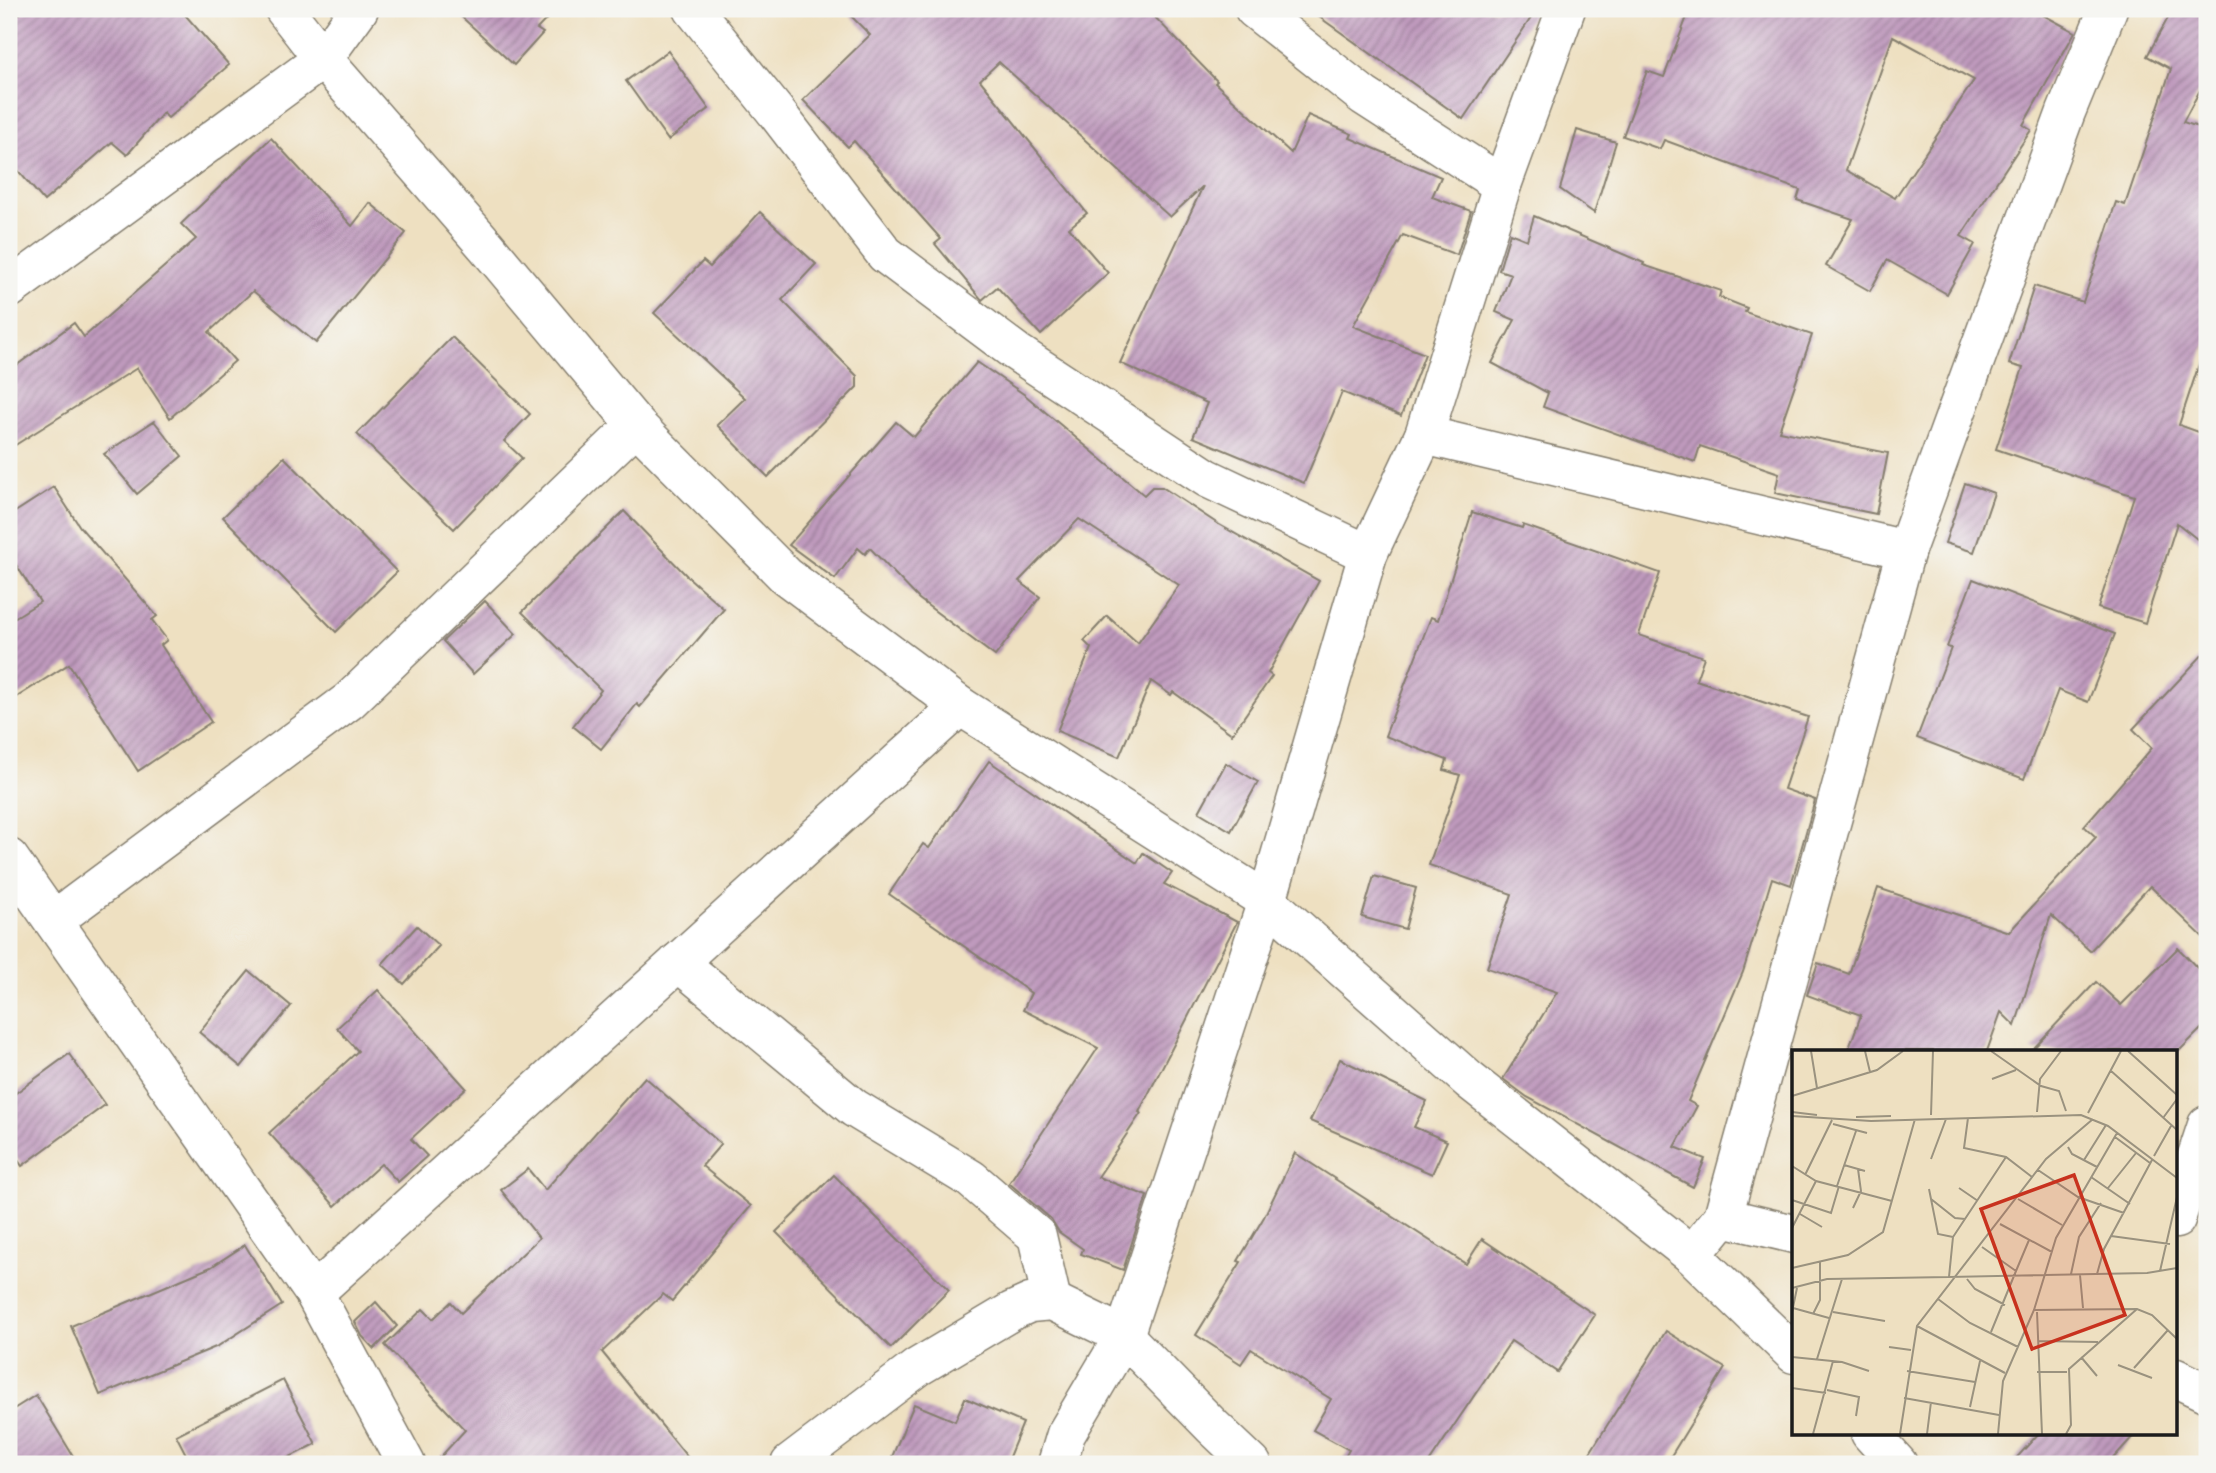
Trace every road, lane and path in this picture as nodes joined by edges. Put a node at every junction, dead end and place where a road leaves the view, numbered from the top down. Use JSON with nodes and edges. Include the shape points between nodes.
{"nodes":[{"id":1,"x":284,"y":9,"type":"edge"},
{"id":2,"x":359,"y":9,"type":"edge"},
{"id":3,"x":693,"y":9,"type":"edge"},
{"id":4,"x":1254,"y":9,"type":"edge"},
{"id":5,"x":1566,"y":9,"type":"edge"},
{"id":6,"x":2108,"y":9,"type":"edge"},
{"id":7,"x":323,"y":59,"type":"junction"},
{"id":8,"x":1502,"y":185,"type":"junction"},
{"id":9,"x":9,"y":289,"type":"edge"},
{"id":10,"x":636,"y":425,"type":"junction"},
{"id":11,"x":1424,"y":435,"type":"junction"},
{"id":12,"x":1906,"y":550,"type":"junction"},
{"id":13,"x":1368,"y":554,"type":"junction"},
{"id":14,"x":960,"y":706,"type":"junction"},
{"id":15,"x":9,"y":858,"type":"edge"},
{"id":16,"x":1267,"y":901,"type":"junction"},
{"id":17,"x":54,"y":920,"type":"junction"},
{"id":18,"x":678,"y":962,"type":"junction"},
{"id":19,"x":2207,"y":1125,"type":"edge"},
{"id":20,"x":2178,"y":1213,"type":"edge"},
{"id":21,"x":1723,"y":1217,"type":"junction"},
{"id":22,"x":1792,"y":1234,"type":"edge"},
{"id":23,"x":1692,"y":1255,"type":"junction"},
{"id":24,"x":314,"y":1293,"type":"junction"},
{"id":25,"x":1052,"y":1301,"type":"junction"},
{"id":26,"x":1124,"y":1336,"type":"junction"},
{"id":27,"x":1792,"y":1352,"type":"edge"},
{"id":28,"x":2178,"y":1379,"type":"edge"},
{"id":29,"x":2207,"y":1393,"type":"edge"},
{"id":30,"x":1871,"y":1434,"type":"edge"},
{"id":31,"x":406,"y":1464,"type":"edge"},
{"id":32,"x":790,"y":1464,"type":"edge"},
{"id":33,"x":1057,"y":1464,"type":"edge"},
{"id":34,"x":1252,"y":1464,"type":"edge"},
{"id":35,"x":1898,"y":1464,"type":"edge"}],
"edges":[{"from":1,"to":7,"type":"street"},
{"from":2,"to":7,"type":"street"},
{"from":3,"to":13,"type":"street","via":[[885,254],[1016,352],[1207,478]]},
{"from":4,"to":8,"type":"street","via":[[1364,96]]},
{"from":5,"to":8,"type":"street"},
{"from":6,"to":12,"type":"street"},
{"from":7,"to":9,"type":"street"},
{"from":7,"to":10,"type":"street"},
{"from":8,"to":11,"type":"street"},
{"from":10,"to":14,"type":"street","via":[[786,576]]},
{"from":10,"to":17,"type":"street","via":[[349,701]]},
{"from":11,"to":12,"type":"street"},
{"from":11,"to":13,"type":"street"},
{"from":12,"to":21,"type":"street"},
{"from":13,"to":16,"type":"street"},
{"from":14,"to":16,"type":"street"},
{"from":14,"to":18,"type":"street"},
{"from":15,"to":17,"type":"street"},
{"from":16,"to":23,"type":"street","via":[[1469,1080]]},
{"from":16,"to":26,"type":"street"},
{"from":17,"to":24,"type":"street"},
{"from":18,"to":24,"type":"street"},
{"from":18,"to":25,"type":"street","via":[[854,1108],[971,1179],[1037,1236]]},
{"from":19,"to":20,"type":"street"},
{"from":21,"to":22,"type":"street"},
{"from":21,"to":23,"type":"street"},
{"from":23,"to":27,"type":"street"},
{"from":24,"to":31,"type":"street"},
{"from":25,"to":26,"type":"street"},
{"from":25,"to":32,"type":"street","via":[[1012,1311],[918,1367]]},
{"from":26,"to":33,"type":"street","via":[[1066,1434]]},
{"from":26,"to":34,"type":"street"},
{"from":28,"to":29,"type":"street"},
{"from":30,"to":35,"type":"street"}]}
